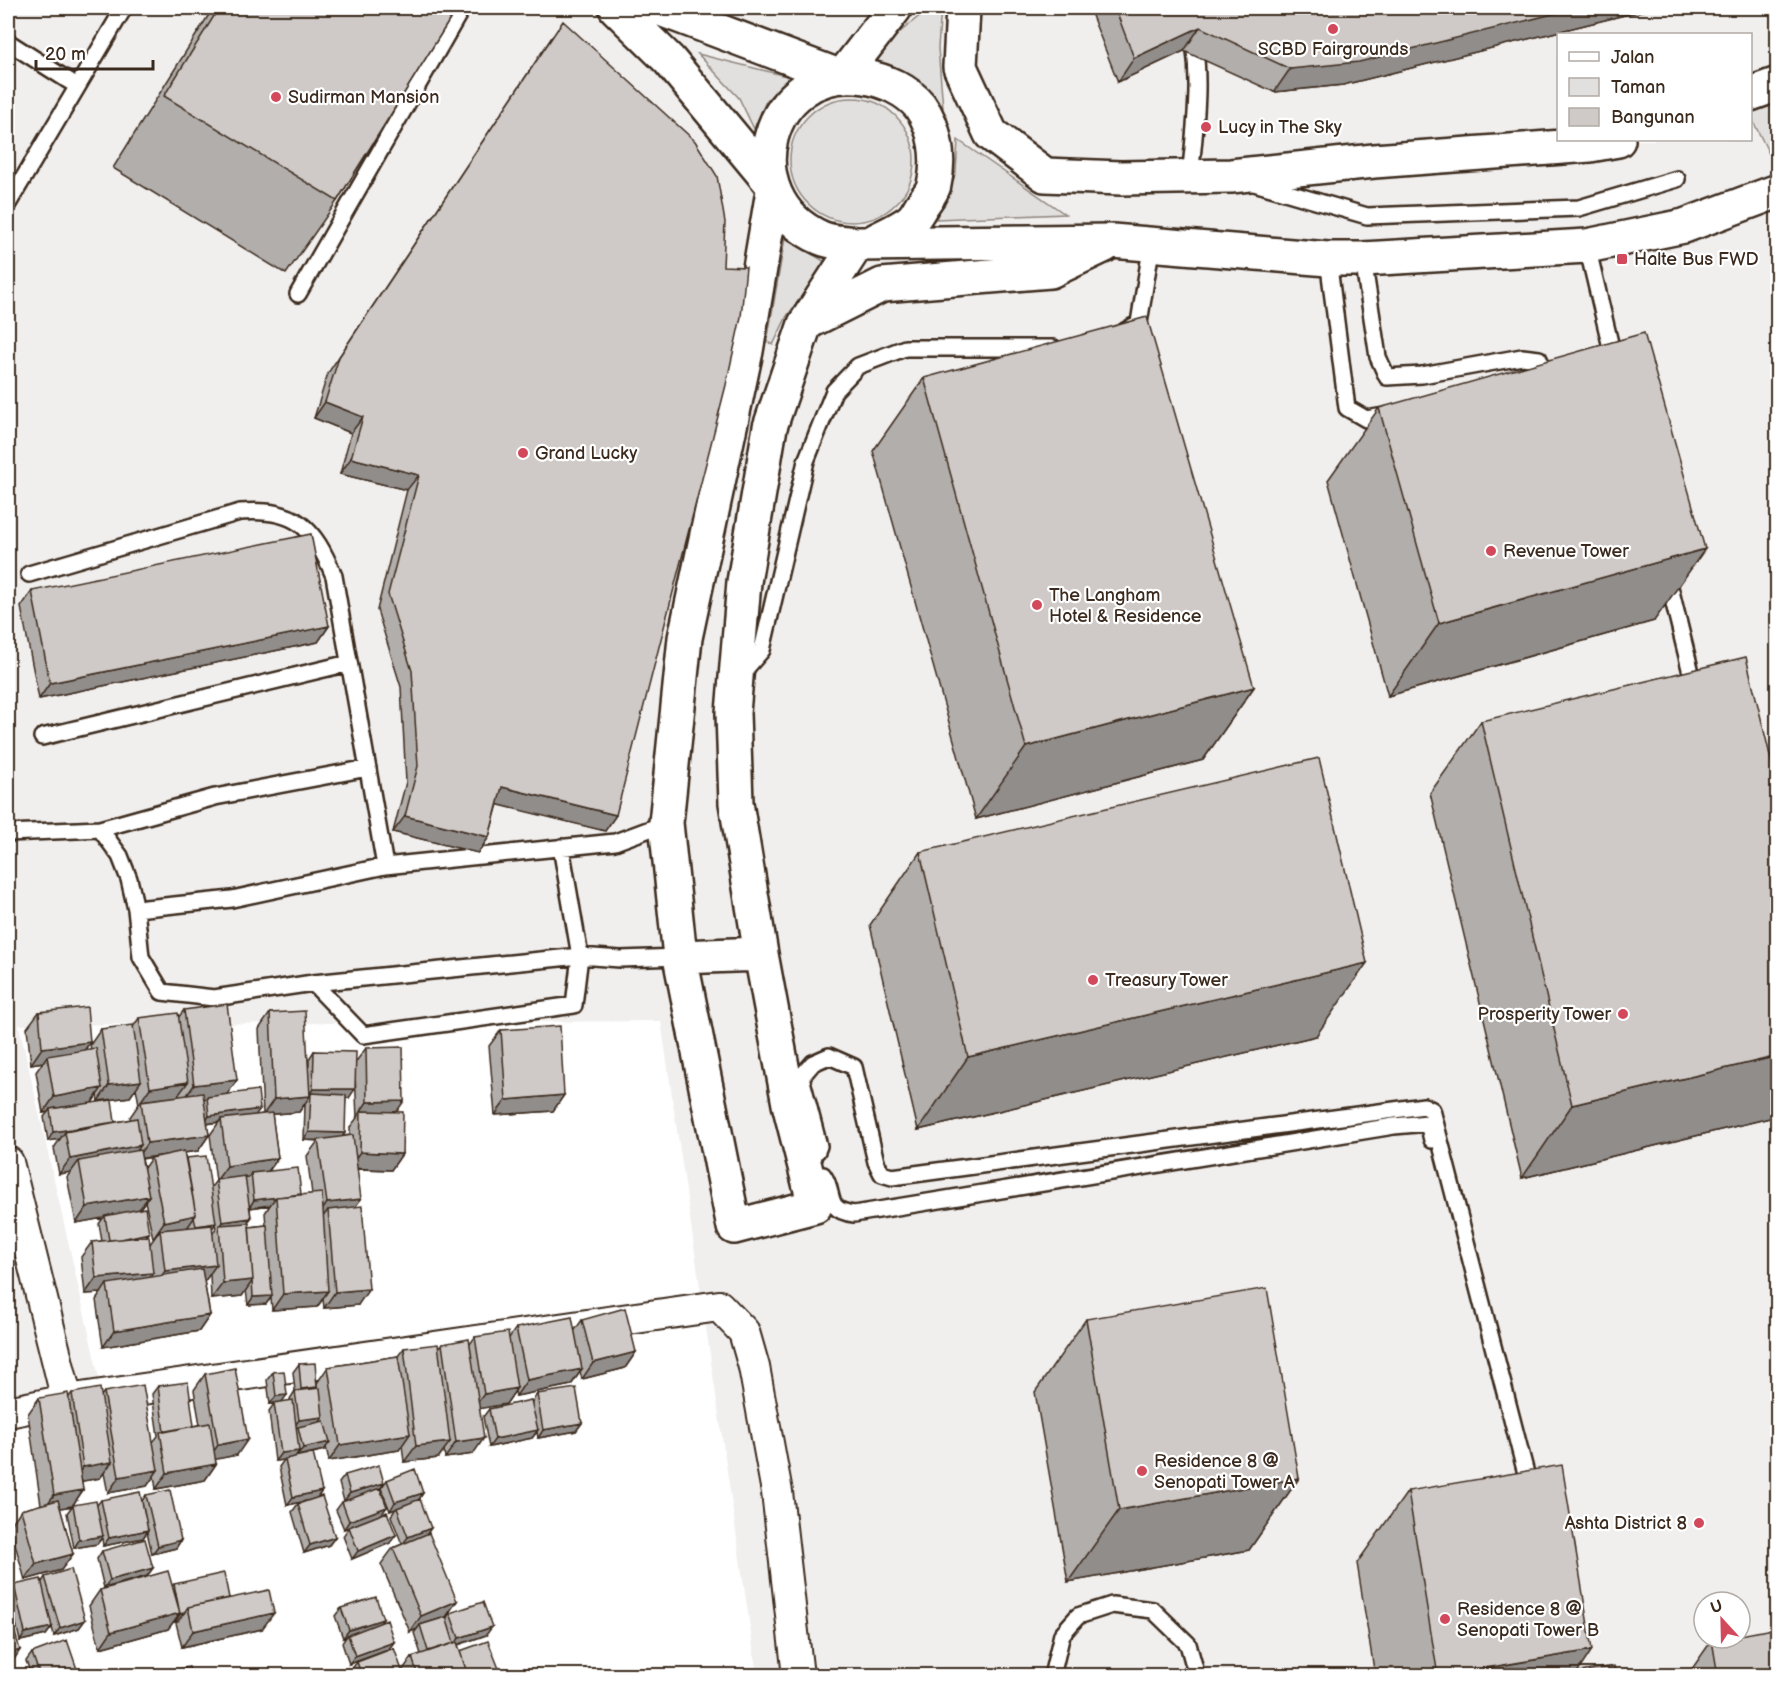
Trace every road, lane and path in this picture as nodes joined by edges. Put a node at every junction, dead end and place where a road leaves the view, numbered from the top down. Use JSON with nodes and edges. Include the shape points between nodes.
{"nodes":[{"id":1,"x":124,"y":8,"type":"edge"},
{"id":2,"x":462,"y":8,"type":"edge"},
{"id":3,"x":616,"y":8,"type":"edge"},
{"id":4,"x":658,"y":8,"type":"edge"},
{"id":5,"x":895,"y":8,"type":"edge"},
{"id":6,"x":963,"y":8,"type":"edge"},
{"id":7,"x":1186,"y":8,"type":"edge"},
{"id":8,"x":8,"y":42,"type":"edge"},
{"id":9,"x":840,"y":75,"type":"junction"},
{"id":10,"x":1778,"y":84,"type":"edge"},
{"id":11,"x":76,"y":86,"type":"junction"},
{"id":12,"x":1752,"y":93,"type":"edge"},
{"id":13,"x":1612,"y":141,"type":"edge"},
{"id":14,"x":1231,"y":176,"type":"junction"},
{"id":15,"x":1190,"y":177,"type":"junction"},
{"id":16,"x":1677,"y":179,"type":"dead end"},
{"id":17,"x":772,"y":187,"type":"junction"},
{"id":18,"x":1778,"y":191,"type":"edge"},
{"id":19,"x":8,"y":204,"type":"edge"},
{"id":20,"x":1112,"y":241,"type":"junction"},
{"id":21,"x":865,"y":243,"type":"junction"},
{"id":22,"x":1152,"y":243,"type":"junction"},
{"id":23,"x":1587,"y":246,"type":"junction"},
{"id":24,"x":1363,"y":259,"type":"junction"},
{"id":25,"x":1328,"y":260,"type":"junction"},
{"id":26,"x":298,"y":294,"type":"dead end"},
{"id":27,"x":805,"y":324,"type":"junction"},
{"id":28,"x":1109,"y":340,"type":"edge"},
{"id":29,"x":1065,"y":348,"type":"edge"},
{"id":30,"x":1618,"y":379,"type":"edge"},
{"id":31,"x":1525,"y":390,"type":"edge"},
{"id":32,"x":1400,"y":413,"type":"edge"},
{"id":33,"x":1663,"y":560,"type":"edge"},
{"id":34,"x":29,"y":574,"type":"dead end"},
{"id":35,"x":350,"y":663,"type":"junction"},
{"id":36,"x":736,"y":683,"type":"junction"},
{"id":37,"x":1700,"y":707,"type":"edge"},
{"id":38,"x":42,"y":737,"type":"dead end"},
{"id":39,"x":368,"y":768,"type":"junction"},
{"id":40,"x":666,"y":823,"type":"junction"},
{"id":41,"x":100,"y":829,"type":"junction"},
{"id":42,"x":8,"y":833,"type":"edge"},
{"id":43,"x":561,"y":847,"type":"junction"},
{"id":44,"x":385,"y":866,"type":"junction"},
{"id":45,"x":136,"y":909,"type":"junction"},
{"id":46,"x":760,"y":954,"type":"junction"},
{"id":47,"x":580,"y":956,"type":"junction"},
{"id":48,"x":680,"y":957,"type":"junction"},
{"id":49,"x":313,"y":983,"type":"junction"},
{"id":50,"x":1432,"y":1121,"type":"junction"},
{"id":51,"x":8,"y":1162,"type":"edge"},
{"id":52,"x":808,"y":1179,"type":"junction"},
{"id":53,"x":67,"y":1400,"type":"junction"},
{"id":54,"x":8,"y":1412,"type":"edge"},
{"id":55,"x":1529,"y":1501,"type":"edge"},
{"id":56,"x":798,"y":1676,"type":"edge"},
{"id":57,"x":1052,"y":1676,"type":"edge"},
{"id":58,"x":1197,"y":1676,"type":"edge"}],
"edges":[{"from":1,"to":11,"type":"lane"},
{"from":2,"to":26,"type":"lane"},
{"from":3,"to":17,"type":"main road","via":[[669,60]]},
{"from":4,"to":9,"type":"main road"},
{"from":5,"to":9,"type":"main road"},
{"from":6,"to":15,"type":"main road","via":[[960,67],[991,134],[1045,175]]},
{"from":7,"to":15,"type":"lane","via":[[1193,28],[1199,90]]},
{"from":8,"to":11,"type":"lane"},
{"from":9,"to":17,"type":"main road","via":[[817,82],[800,93],[775,124],[768,163]]},
{"from":9,"to":21,"type":"main road","via":[[886,80],[920,106],[937,144],[934,186],[911,222]]},
{"from":10,"to":12,"type":"main road"},
{"from":11,"to":19,"type":"lane"},
{"from":13,"to":14,"type":"main road"},
{"from":14,"to":15,"type":"main road"},
{"from":14,"to":16,"type":"lane","via":[[1367,216],[1579,208]]},
{"from":17,"to":21,"type":"main road","via":[[793,220],[803,227],[823,239]]},
{"from":17,"to":40,"type":"main road","via":[[746,351],[685,638]]},
{"from":18,"to":23,"type":"main road","via":[[1684,226]]},
{"from":20,"to":21,"type":"main road"},
{"from":20,"to":22,"type":"main road"},
{"from":20,"to":27,"type":"main road","via":[[1050,271],[882,285]]},
{"from":21,"to":27,"type":"main road"},
{"from":22,"to":25,"type":"main road"},
{"from":22,"to":28,"type":"lane","via":[[1139,323]]},
{"from":23,"to":24,"type":"main road"},
{"from":23,"to":30,"type":"lane"},
{"from":24,"to":25,"type":"main road"},
{"from":24,"to":31,"type":"lane","via":[[1378,357],[1387,377],[1522,357],[1539,359],[1545,373],[1537,388]]},
{"from":25,"to":32,"type":"lane","via":[[1347,408],[1366,419]]},
{"from":27,"to":36,"type":"main road","via":[[770,427],[744,582]]},
{"from":29,"to":36,"type":"lane","via":[[904,348],[858,366],[834,391],[806,461],[762,650]]},
{"from":33,"to":37,"type":"lane"},
{"from":34,"to":35,"type":"lane","via":[[240,512],[265,510],[288,517],[320,542],[334,576]]},
{"from":35,"to":38,"type":"lane"},
{"from":35,"to":39,"type":"lane"},
{"from":36,"to":46,"type":"main road","via":[[736,803]]},
{"from":39,"to":41,"type":"lane","via":[[214,797]]},
{"from":39,"to":44,"type":"lane"},
{"from":40,"to":43,"type":"lane","via":[[615,842]]},
{"from":40,"to":48,"type":"main road"},
{"from":41,"to":42,"type":"lane"},
{"from":41,"to":45,"type":"lane","via":[[120,856]]},
{"from":43,"to":44,"type":"lane"},
{"from":43,"to":47,"type":"lane"},
{"from":44,"to":45,"type":"lane","via":[[232,899]]},
{"from":45,"to":49,"type":"lane","via":[[141,957],[162,992],[213,998]]},
{"from":46,"to":48,"type":"main road"},
{"from":46,"to":52,"type":"main road"},
{"from":47,"to":48,"type":"lane"},
{"from":47,"to":49,"type":"lane"},
{"from":47,"to":49,"type":"lane","via":[[574,1005],[363,1035]]},
{"from":48,"to":52,"type":"main road","via":[[734,1227]]},
{"from":50,"to":52,"type":"lane","via":[[854,1214],[833,1206],[823,1175]]},
{"from":50,"to":52,"type":"lane","via":[[1432,1110],[1424,1106],[892,1177],[882,1174],[876,1162],[854,1067],[829,1056],[813,1063],[801,1077],[819,1146]]},
{"from":50,"to":55,"type":"lane"},
{"from":51,"to":53,"type":"street"},
{"from":53,"to":54,"type":"street"},
{"from":53,"to":56,"type":"street","via":[[719,1306],[744,1332],[754,1367],[777,1492]]},
{"from":57,"to":58,"type":"lane","via":[[1062,1634],[1078,1616],[1112,1605],[1153,1610],[1188,1644]]}]}
